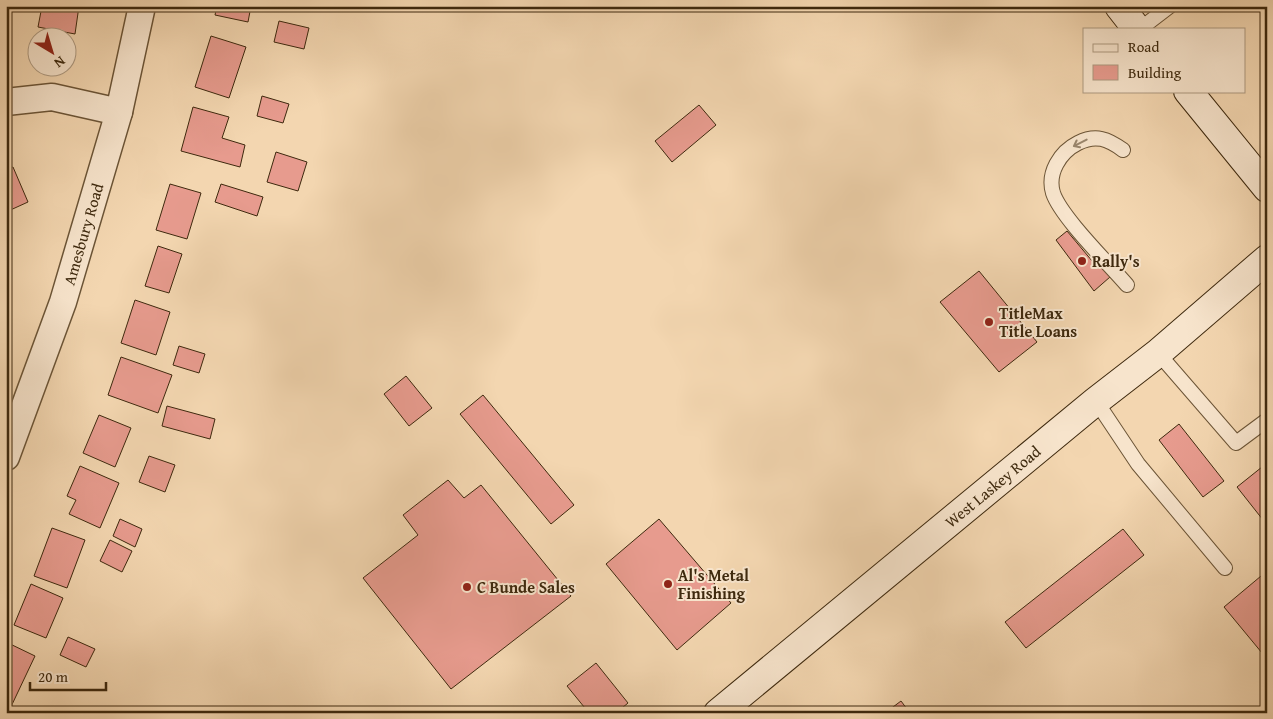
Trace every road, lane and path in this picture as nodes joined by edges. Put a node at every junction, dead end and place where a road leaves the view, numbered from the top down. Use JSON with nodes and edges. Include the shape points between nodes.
{"nodes":[{"id":1,"x":142,"y":6,"type":"edge"},
{"id":2,"x":1119,"y":6,"type":"edge"},
{"id":3,"x":1170,"y":6,"type":"edge"},
{"id":4,"x":1137,"y":28,"type":"edge"},
{"id":5,"x":1139,"y":28,"type":"edge"},
{"id":6,"x":1189,"y":92,"type":"edge"},
{"id":7,"x":6,"y":102,"type":"edge"},
{"id":8,"x":118,"y":112,"type":"junction"},
{"id":9,"x":1124,"y":150,"type":"dead end"},
{"id":10,"x":1267,"y":188,"type":"edge"},
{"id":11,"x":1267,"y":260,"type":"edge"},
{"id":12,"x":1128,"y":286,"type":"dead end"},
{"id":13,"x":1158,"y":353,"type":"junction"},
{"id":14,"x":1096,"y":401,"type":"junction"},
{"id":15,"x":1267,"y":420,"type":"edge"},
{"id":16,"x":6,"y":457,"type":"edge"},
{"id":17,"x":1224,"y":568,"type":"dead end"},
{"id":18,"x":718,"y":713,"type":"edge"}],
"edges":[{"from":1,"to":8,"type":"street","name":"Amesbury Road"},
{"from":2,"to":4,"type":"main road"},
{"from":3,"to":5,"type":"lane"},
{"from":6,"to":10,"type":"main road"},
{"from":7,"to":8,"type":"street","via":[[52,97]]},
{"from":8,"to":16,"type":"street","name":"Amesbury Road","via":[[63,302]]},
{"from":9,"to":12,"type":"lane","one_way":true,"via":[[1110,140],[1082,141],[1058,161],[1052,184],[1063,211]]},
{"from":11,"to":13,"type":"main road","name":"West Laskey Road"},
{"from":13,"to":14,"type":"main road","name":"West Laskey Road"},
{"from":13,"to":15,"type":"lane","via":[[1236,444]]},
{"from":14,"to":17,"type":"lane","via":[[1138,464]]},
{"from":14,"to":18,"type":"main road","name":"West Laskey Road"}]}
